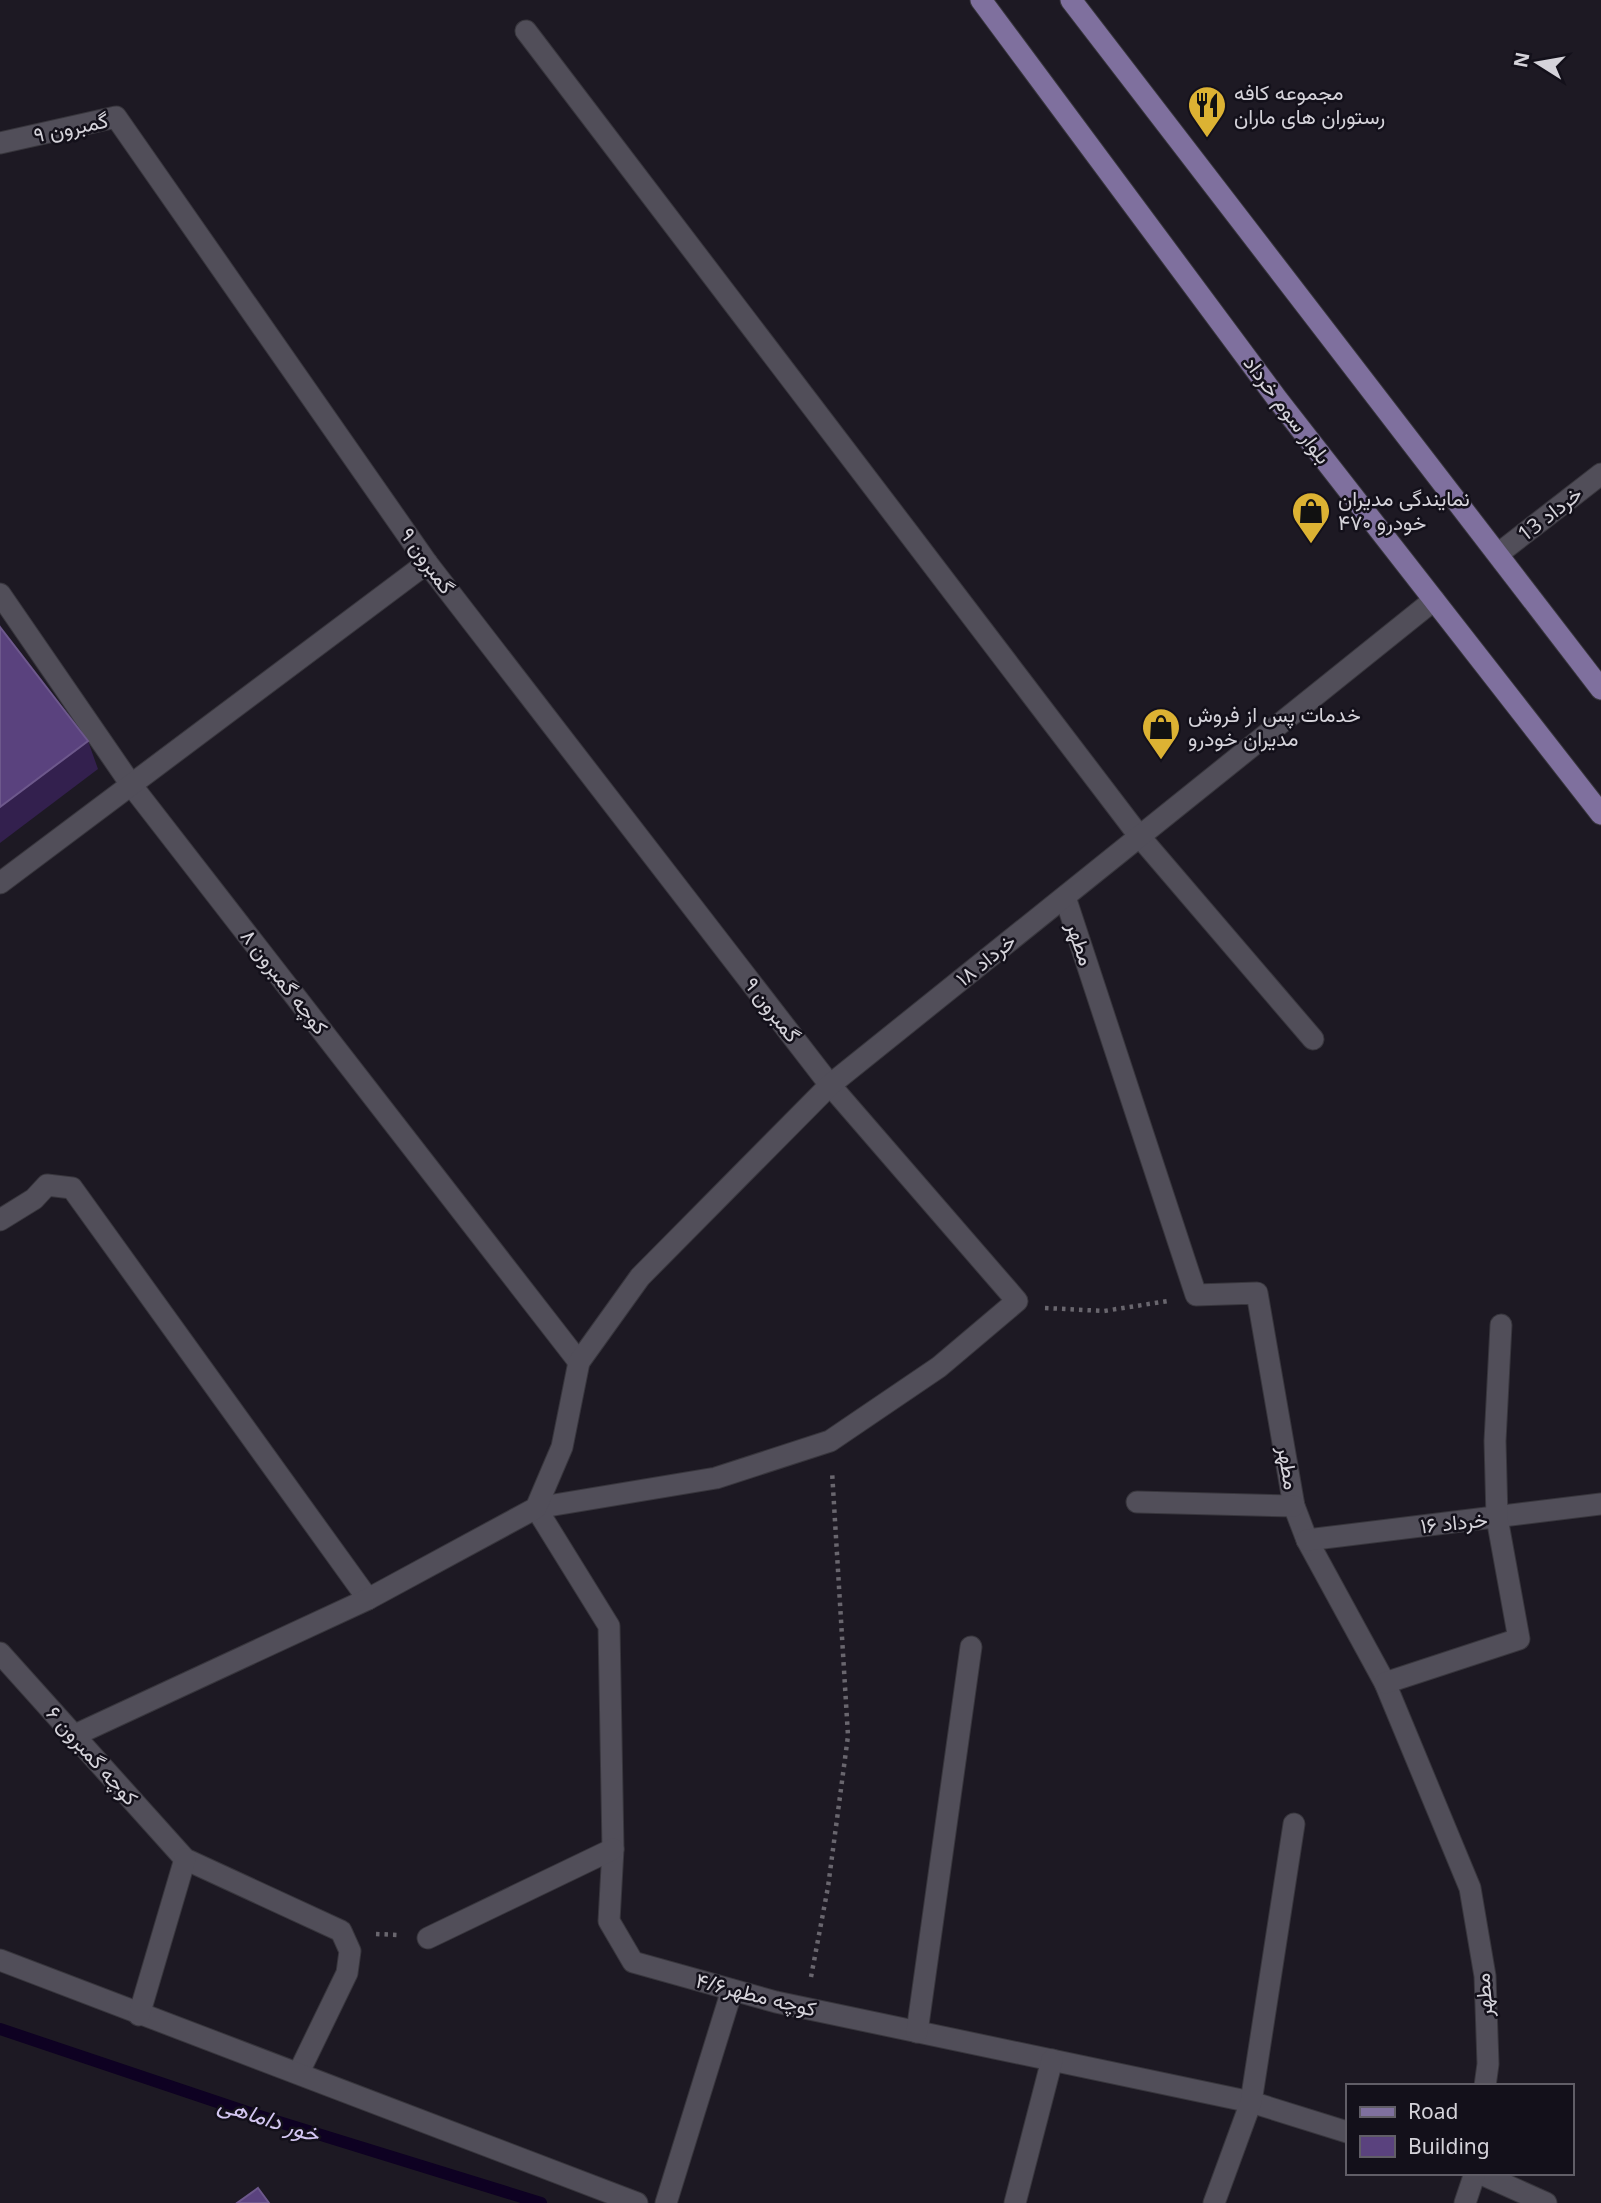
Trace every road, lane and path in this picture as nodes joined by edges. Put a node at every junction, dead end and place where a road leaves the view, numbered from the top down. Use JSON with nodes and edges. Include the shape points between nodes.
{"nodes":[{"id":1,"x":981,"y":0,"type":"edge"},
{"id":2,"x":1071,"y":0,"type":"edge"},
{"id":3,"x":526,"y":31,"type":"dead end"},
{"id":4,"x":0,"y":143,"type":"edge"},
{"id":5,"x":1601,"y":474,"type":"edge"},
{"id":6,"x":1498,"y":554,"type":"junction"},
{"id":7,"x":427,"y":563,"type":"junction"},
{"id":8,"x":0,"y":594,"type":"edge"},
{"id":9,"x":1434,"y":600,"type":"junction"},
{"id":10,"x":1601,"y":689,"type":"edge"},
{"id":11,"x":132,"y":786,"type":"junction"},
{"id":12,"x":1601,"y":814,"type":"edge"},
{"id":13,"x":1140,"y":837,"type":"junction"},
{"id":14,"x":0,"y":883,"type":"edge"},
{"id":15,"x":1065,"y":897,"type":"junction"},
{"id":16,"x":1313,"y":1039,"type":"dead end"},
{"id":17,"x":830,"y":1085,"type":"junction"},
{"id":18,"x":0,"y":1220,"type":"edge"},
{"id":19,"x":1196,"y":1295,"type":"junction"},
{"id":20,"x":1017,"y":1301,"type":"junction"},
{"id":21,"x":1502,"y":1325,"type":"dead end"},
{"id":22,"x":579,"y":1362,"type":"junction"},
{"id":23,"x":830,"y":1441,"type":"junction"},
{"id":24,"x":1138,"y":1502,"type":"dead end"},
{"id":25,"x":1601,"y":1504,"type":"edge"},
{"id":26,"x":1294,"y":1506,"type":"junction"},
{"id":27,"x":536,"y":1508,"type":"junction"},
{"id":28,"x":1497,"y":1518,"type":"junction"},
{"id":29,"x":1307,"y":1540,"type":"junction"},
{"id":30,"x":368,"y":1599,"type":"junction"},
{"id":31,"x":971,"y":1647,"type":"dead end"},
{"id":32,"x":0,"y":1654,"type":"edge"},
{"id":33,"x":1385,"y":1683,"type":"junction"},
{"id":34,"x":73,"y":1736,"type":"junction"},
{"id":35,"x":1294,"y":1824,"type":"dead end"},
{"id":36,"x":613,"y":1849,"type":"junction"},
{"id":37,"x":185,"y":1859,"type":"junction"},
{"id":38,"x":341,"y":1931,"type":"junction"},
{"id":39,"x":428,"y":1938,"type":"joint"},
{"id":40,"x":0,"y":1960,"type":"edge"},
{"id":41,"x":732,"y":1990,"type":"junction"},
{"id":42,"x":804,"y":2008,"type":"junction"},
{"id":43,"x":139,"y":2015,"type":"junction"},
{"id":44,"x":917,"y":2032,"type":"junction"},
{"id":45,"x":1052,"y":2060,"type":"junction"},
{"id":46,"x":299,"y":2072,"type":"junction"},
{"id":47,"x":1485,"y":2084,"type":"edge"},
{"id":48,"x":1251,"y":2102,"type":"junction"},
{"id":49,"x":1346,"y":2132,"type":"edge"},
{"id":50,"x":1476,"y":2175,"type":"edge"},
{"id":51,"x":1482,"y":2175,"type":"edge"},
{"id":52,"x":636,"y":2203,"type":"edge"},
{"id":53,"x":666,"y":2203,"type":"edge"},
{"id":54,"x":1015,"y":2203,"type":"edge"},
{"id":55,"x":1214,"y":2203,"type":"edge"},
{"id":56,"x":1465,"y":2203,"type":"edge"},
{"id":57,"x":1546,"y":2203,"type":"edge"}],
"edges":[{"from":1,"to":9,"type":"main road","name":"بلوار سوم خرداد","via":[[1278,400]]},
{"from":2,"to":6,"type":"main road"},
{"from":3,"to":13,"type":"street"},
{"from":4,"to":7,"type":"street","name":"گمبرون ۹","via":[[116,117]]},
{"from":5,"to":6,"type":"street","name":"خرداد 13"},
{"from":6,"to":10,"type":"main road"},
{"from":7,"to":11,"type":"street"},
{"from":7,"to":17,"type":"street","name":"گمبرون ۹"},
{"from":8,"to":11,"type":"street","name":"کوچه گمبرون ۸"},
{"from":9,"to":12,"type":"main road","name":"بلوار سوم خرداد"},
{"from":9,"to":13,"type":"street","name":"خرداد ۱۸"},
{"from":11,"to":14,"type":"street"},
{"from":11,"to":22,"type":"street","name":"کوچه گمبرون ۸"},
{"from":13,"to":15,"type":"street","name":"خرداد ۱۸"},
{"from":13,"to":16,"type":"street"},
{"from":15,"to":17,"type":"street","name":"خرداد ۱۸"},
{"from":15,"to":19,"type":"street","name":"مطهر"},
{"from":17,"to":20,"type":"street","name":"گمبرون ۹"},
{"from":17,"to":22,"type":"street","name":"خرداد ۱۸","via":[[640,1278]]},
{"from":18,"to":30,"type":"street","via":[[47,1185],[72,1188]]},
{"from":19,"to":20,"type":"path","via":[[1104,1311],[1040,1308]]},
{"from":19,"to":26,"type":"street","name":"مطهر","via":[[1257,1293]]},
{"from":20,"to":23,"type":"street","via":[[939,1367]]},
{"from":21,"to":28,"type":"street","via":[[1495,1441]]},
{"from":22,"to":27,"type":"street","via":[[562,1447]]},
{"from":23,"to":27,"type":"street","via":[[716,1478]]},
{"from":23,"to":42,"type":"path","via":[[848,1736],[828,1887]]},
{"from":24,"to":26,"type":"street"},
{"from":25,"to":28,"type":"street","name":"خرداد ۱۶"},
{"from":26,"to":29,"type":"street","name":"مطهر"},
{"from":27,"to":30,"type":"street"},
{"from":27,"to":36,"type":"street","name":"کوچه مطهر۴/۶","via":[[609,1626]]},
{"from":28,"to":29,"type":"street","name":"خرداد ۱۶"},
{"from":28,"to":33,"type":"street","via":[[1519,1639]]},
{"from":29,"to":33,"type":"street","name":"مطهر"},
{"from":30,"to":34,"type":"street"},
{"from":31,"to":44,"type":"street"},
{"from":32,"to":34,"type":"street","name":"کوچه گمبرون ۶"},
{"from":33,"to":47,"type":"street","name":"مطهر","via":[[1470,1888],[1485,1976]]},
{"from":34,"to":37,"type":"street","name":"کوچه گمبرون ۶"},
{"from":35,"to":48,"type":"street"},
{"from":36,"to":39,"type":"street"},
{"from":36,"to":41,"type":"street","name":"کوچه مطهر۴/۶","via":[[609,1921],[633,1962]]},
{"from":37,"to":38,"type":"street"},
{"from":37,"to":43,"type":"street"},
{"from":38,"to":39,"type":"path"},
{"from":38,"to":46,"type":"street","via":[[350,1951],[347,1973]]},
{"from":40,"to":43,"type":"street"},
{"from":41,"to":42,"type":"street","name":"کوچه مطهر۴/۶"},
{"from":41,"to":53,"type":"street"},
{"from":42,"to":44,"type":"street","name":"کوچه مطهر۴/۶"},
{"from":43,"to":46,"type":"street"},
{"from":44,"to":45,"type":"street","name":"کوچه مطهر۴/۶"},
{"from":45,"to":48,"type":"street","name":"کوچه مطهر۴/۶"},
{"from":45,"to":54,"type":"street"},
{"from":46,"to":52,"type":"street"},
{"from":48,"to":49,"type":"street","name":"کوچه مطهر۴/۶"},
{"from":48,"to":55,"type":"street"},
{"from":50,"to":56,"type":"street"},
{"from":51,"to":57,"type":"street"}]}
